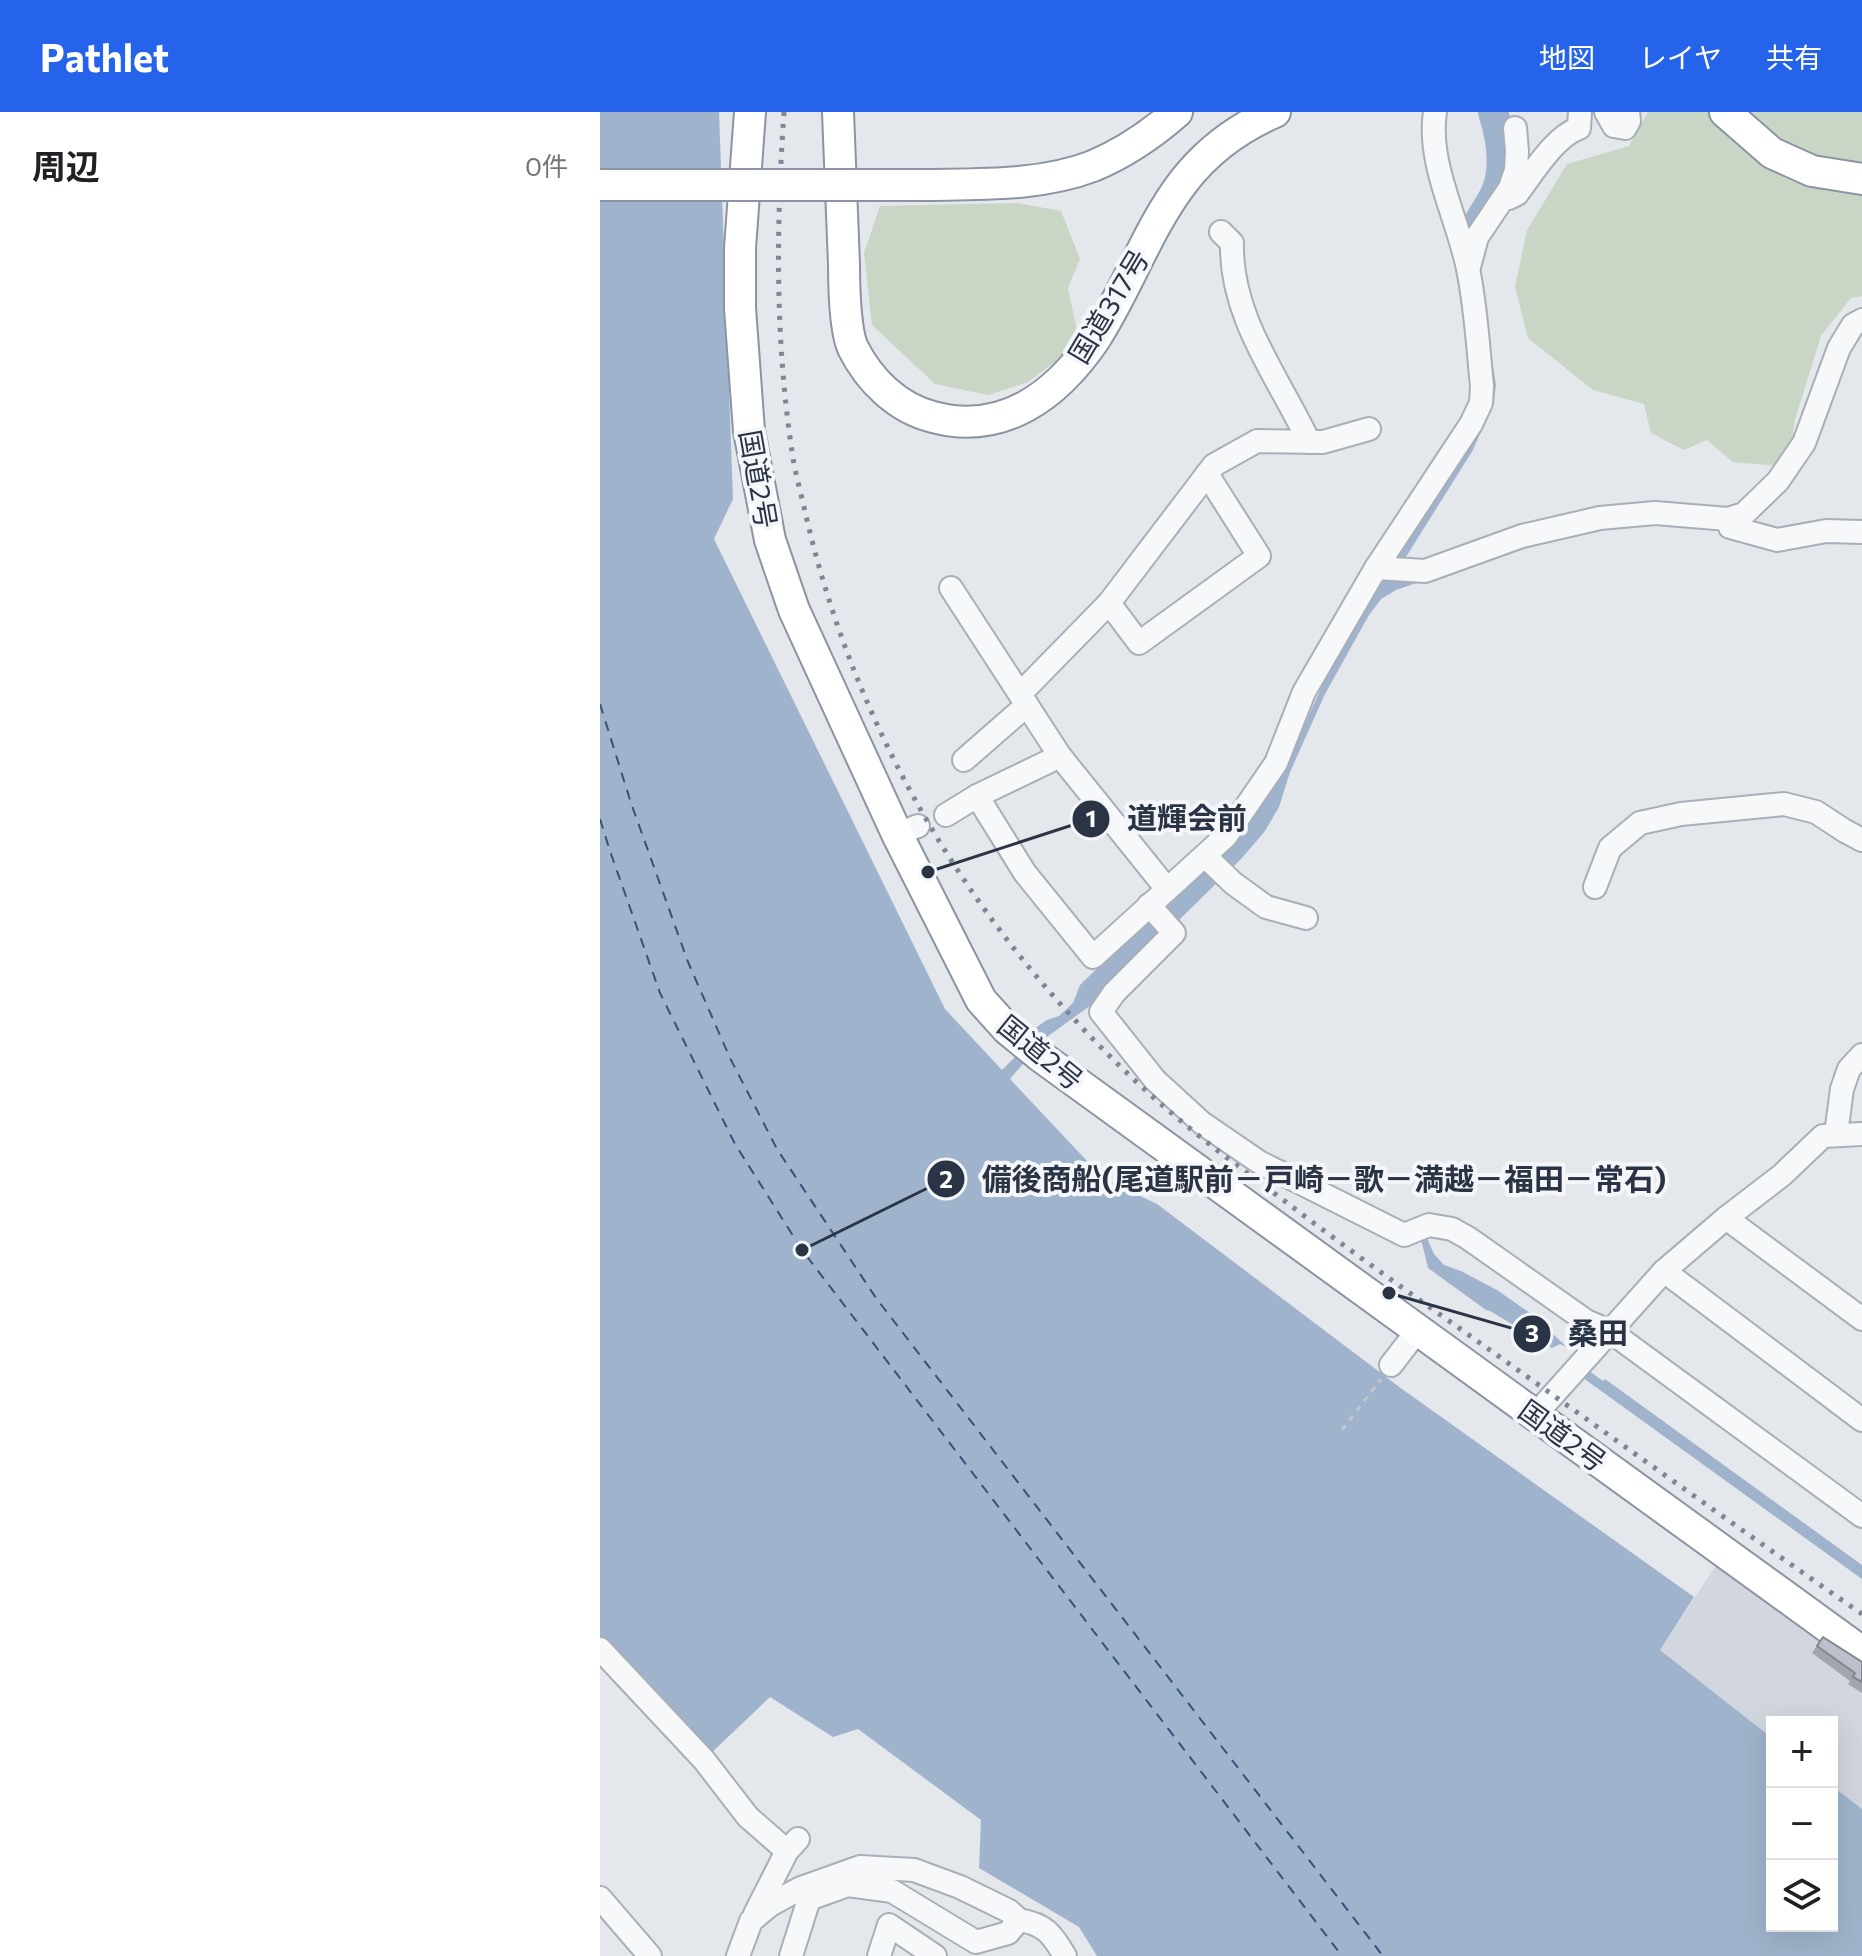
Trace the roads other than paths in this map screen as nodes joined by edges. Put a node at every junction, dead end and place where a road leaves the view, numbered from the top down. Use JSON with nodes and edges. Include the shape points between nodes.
{"nodes":[{"id":1,"x":750,"y":112,"type":"edge"},
{"id":2,"x":838,"y":112,"type":"edge"},
{"id":3,"x":1177,"y":112,"type":"edge"},
{"id":4,"x":1275,"y":112,"type":"edge"},
{"id":5,"x":1435,"y":112,"type":"edge"},
{"id":6,"x":1580,"y":112,"type":"edge"},
{"id":7,"x":1606,"y":112,"type":"edge"},
{"id":8,"x":1628,"y":112,"type":"edge"},
{"id":9,"x":1725,"y":112,"type":"edge"},
{"id":10,"x":1515,"y":128,"type":"dead end"},
{"id":11,"x":1862,"y":179,"type":"edge"},
{"id":12,"x":600,"y":185,"type":"edge"},
{"id":13,"x":1501,"y":202,"type":"junction"},
{"id":14,"x":1221,"y":232,"type":"dead end"},
{"id":15,"x":1468,"y":268,"type":"junction"},
{"id":16,"x":1862,"y":320,"type":"edge"},
{"id":17,"x":1369,"y":429,"type":"dead end"},
{"id":18,"x":1309,"y":442,"type":"junction"},
{"id":19,"x":1207,"y":474,"type":"junction"},
{"id":20,"x":1728,"y":519,"type":"junction"},
{"id":21,"x":1862,"y":532,"type":"edge"},
{"id":22,"x":1388,"y":569,"type":"junction"},
{"id":23,"x":951,"y":588,"type":"dead end"},
{"id":24,"x":1109,"y":603,"type":"junction"},
{"id":25,"x":1023,"y":700,"type":"junction"},
{"id":26,"x":1060,"y":756,"type":"junction"},
{"id":27,"x":964,"y":760,"type":"dead end"},
{"id":28,"x":977,"y":796,"type":"junction"},
{"id":29,"x":946,"y":815,"type":"dead end"},
{"id":30,"x":1862,"y":840,"type":"edge"},
{"id":31,"x":1205,"y":856,"type":"junction"},
{"id":32,"x":1595,"y":887,"type":"dead end"},
{"id":33,"x":1167,"y":889,"type":"junction"},
{"id":34,"x":1149,"y":905,"type":"junction"},
{"id":35,"x":1306,"y":918,"type":"dead end"},
{"id":36,"x":1862,"y":1055,"type":"edge"},
{"id":37,"x":1836,"y":1134,"type":"junction"},
{"id":38,"x":1862,"y":1134,"type":"edge"},
{"id":39,"x":1726,"y":1218,"type":"junction"},
{"id":40,"x":1664,"y":1271,"type":"junction"},
{"id":41,"x":1862,"y":1319,"type":"edge"},
{"id":42,"x":1418,"y":1330,"type":"junction"},
{"id":43,"x":1611,"y":1332,"type":"junction"},
{"id":44,"x":1391,"y":1365,"type":"road end"},
{"id":45,"x":1535,"y":1415,"type":"junction"},
{"id":46,"x":1862,"y":1420,"type":"edge"},
{"id":47,"x":1862,"y":1515,"type":"edge"},
{"id":48,"x":600,"y":1649,"type":"edge"},
{"id":49,"x":1862,"y":1652,"type":"edge"},
{"id":50,"x":600,"y":1898,"type":"edge"},
{"id":51,"x":1019,"y":1920,"type":"junction"},
{"id":52,"x":751,"y":1921,"type":"junction"},
{"id":53,"x":650,"y":1956,"type":"edge"},
{"id":54,"x":738,"y":1956,"type":"edge"},
{"id":55,"x":791,"y":1956,"type":"edge"},
{"id":56,"x":879,"y":1956,"type":"edge"},
{"id":57,"x":935,"y":1956,"type":"edge"},
{"id":58,"x":1065,"y":1956,"type":"edge"}],
"edges":[{"from":1,"to":42,"type":"highway","name":"国道2号","via":[[740,308],[749,431],[770,540],[794,610],[907,830],[981,1000],[1030,1049]]},
{"from":2,"to":4,"type":"highway","name":"国道317号","via":[[845,301],[852,346],[892,399],[921,414],[977,423],[1012,414],[1042,397],[1069,372],[1095,339],[1185,180],[1224,139]]},
{"from":3,"to":12,"type":"highway","bridge":true,"via":[[1155,131],[1093,166],[1023,181]]},
{"from":5,"to":15,"type":"street","via":[[1434,148]]},
{"from":6,"to":13,"type":"street","via":[[1579,128],[1560,138],[1517,194]]},
{"from":7,"to":8,"type":"street","via":[[1614,126],[1625,128]]},
{"from":9,"to":11,"type":"highway","via":[[1772,153],[1812,171]]},
{"from":10,"to":13,"type":"street","via":[[1516,170]]},
{"from":13,"to":15,"type":"street","via":[[1477,237]]},
{"from":14,"to":18,"type":"street","via":[[1232,243],[1236,291],[1257,344]]},
{"from":15,"to":22,"type":"street","via":[[1481,403]]},
{"from":16,"to":20,"type":"street","via":[[1839,348],[1804,443],[1778,481],[1744,514]]},
{"from":17,"to":18,"type":"street"},
{"from":18,"to":19,"type":"street","via":[[1257,441]]},
{"from":19,"to":24,"type":"street"},
{"from":19,"to":24,"type":"street","via":[[1259,556],[1139,643]]},
{"from":20,"to":21,"type":"street","via":[[1730,527],[1777,540],[1826,531]]},
{"from":20,"to":22,"type":"street","via":[[1655,513],[1600,518],[1522,536],[1425,571]]},
{"from":22,"to":31,"type":"street","via":[[1304,692],[1276,763],[1226,836]]},
{"from":23,"to":25,"type":"street"},
{"from":24,"to":25,"type":"street"},
{"from":25,"to":26,"type":"street"},
{"from":25,"to":27,"type":"street"},
{"from":26,"to":28,"type":"street"},
{"from":26,"to":33,"type":"street"},
{"from":28,"to":29,"type":"street"},
{"from":28,"to":34,"type":"street","via":[[1025,873],[1093,957]]},
{"from":30,"to":32,"type":"street","via":[[1816,812],[1784,804],[1681,814],[1640,823],[1610,848]]},
{"from":31,"to":33,"type":"street"},
{"from":31,"to":35,"type":"street","via":[[1266,907]]},
{"from":33,"to":34,"type":"street"},
{"from":34,"to":43,"type":"street","via":[[1174,933],[1101,1012],[1155,1080],[1202,1123],[1259,1162],[1404,1235],[1429,1225],[1452,1229],[1586,1321]]},
{"from":36,"to":37,"type":"street","via":[[1845,1079]]},
{"from":37,"to":38,"type":"street"},
{"from":37,"to":39,"type":"street","via":[[1823,1136]]},
{"from":39,"to":40,"type":"street"},
{"from":39,"to":41,"type":"street"},
{"from":40,"to":43,"type":"street"},
{"from":40,"to":46,"type":"street"},
{"from":42,"to":44,"type":"street"},
{"from":42,"to":45,"type":"highway","name":"国道2号"},
{"from":43,"to":45,"type":"street"},
{"from":43,"to":47,"type":"street"},
{"from":45,"to":49,"type":"highway","name":"国道2号"},
{"from":48,"to":52,"type":"street","via":[[704,1760],[748,1817],[793,1845]]},
{"from":50,"to":53,"type":"street"},
{"from":51,"to":52,"type":"street","via":[[960,1887],[914,1870],[860,1867],[801,1888]]},
{"from":51,"to":55,"type":"street","via":[[1008,1933],[976,1942],[892,1891],[848,1885],[809,1899]]},
{"from":51,"to":58,"type":"street","via":[[1036,1923],[1054,1937]]},
{"from":52,"to":54,"type":"street"},
{"from":56,"to":57,"type":"street","via":[[889,1925]]}]}
